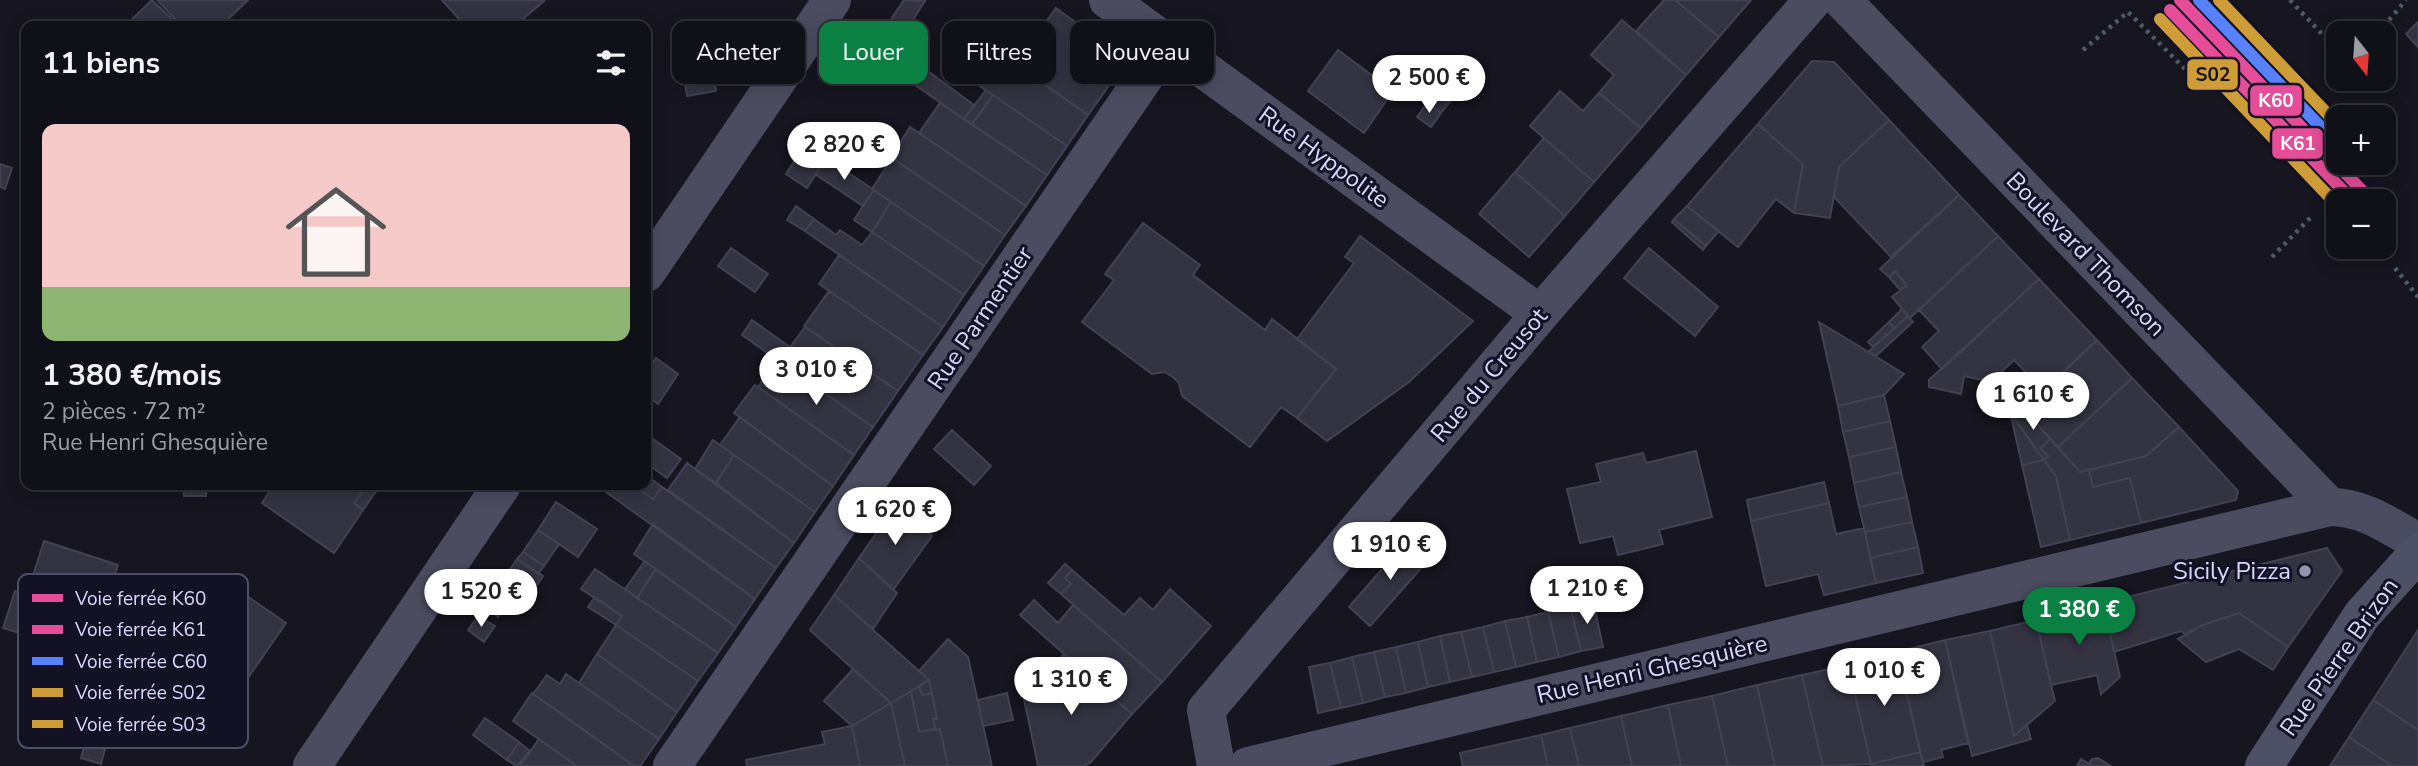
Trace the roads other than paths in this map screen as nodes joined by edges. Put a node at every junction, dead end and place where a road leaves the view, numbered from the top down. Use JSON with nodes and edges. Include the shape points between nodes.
{"nodes":[{"id":1,"x":832,"y":0,"type":"edge"},
{"id":2,"x":1108,"y":0,"type":"edge"},
{"id":3,"x":1813,"y":0,"type":"edge"},
{"id":4,"x":1842,"y":0,"type":"edge"},
{"id":5,"x":1137,"y":21,"type":"edge"},
{"id":6,"x":1214,"y":77,"type":"edge"},
{"id":7,"x":1139,"y":84,"type":"edge"},
{"id":8,"x":651,"y":267,"type":"edge"},
{"id":9,"x":1540,"y":314,"type":"junction"},
{"id":10,"x":499,"y":490,"type":"edge"},
{"id":11,"x":2330,"y":507,"type":"junction"},
{"id":12,"x":2418,"y":542,"type":"edge"},
{"id":13,"x":2418,"y":553,"type":"edge"},
{"id":14,"x":312,"y":766,"type":"edge"},
{"id":15,"x":673,"y":766,"type":"edge"},
{"id":16,"x":1216,"y":766,"type":"edge"},
{"id":17,"x":1248,"y":766,"type":"edge"},
{"id":18,"x":2264,"y":766,"type":"edge"}],
"edges":[{"from":1,"to":8,"type":"street"},
{"from":2,"to":5,"type":"street","name":"Rue Hyppolite"},
{"from":3,"to":9,"type":"street","name":"Rue du Creusot"},
{"from":4,"to":11,"type":"street","name":"Boulevard Thomson"},
{"from":6,"to":9,"type":"street","name":"Rue Hyppolite"},
{"from":7,"to":15,"type":"street","name":"Rue Parmentier"},
{"from":9,"to":16,"type":"street","name":"Rue du Creusot","via":[[1206,710]]},
{"from":10,"to":14,"type":"street"},
{"from":11,"to":12,"type":"street","name":"Rue Henri Ghesquière","via":[[2365,512]]},
{"from":11,"to":17,"type":"street","name":"Rue Henri Ghesquière"},
{"from":13,"to":18,"type":"main road","name":"Rue Pierre Brizon","via":[[2362,615]]}]}
